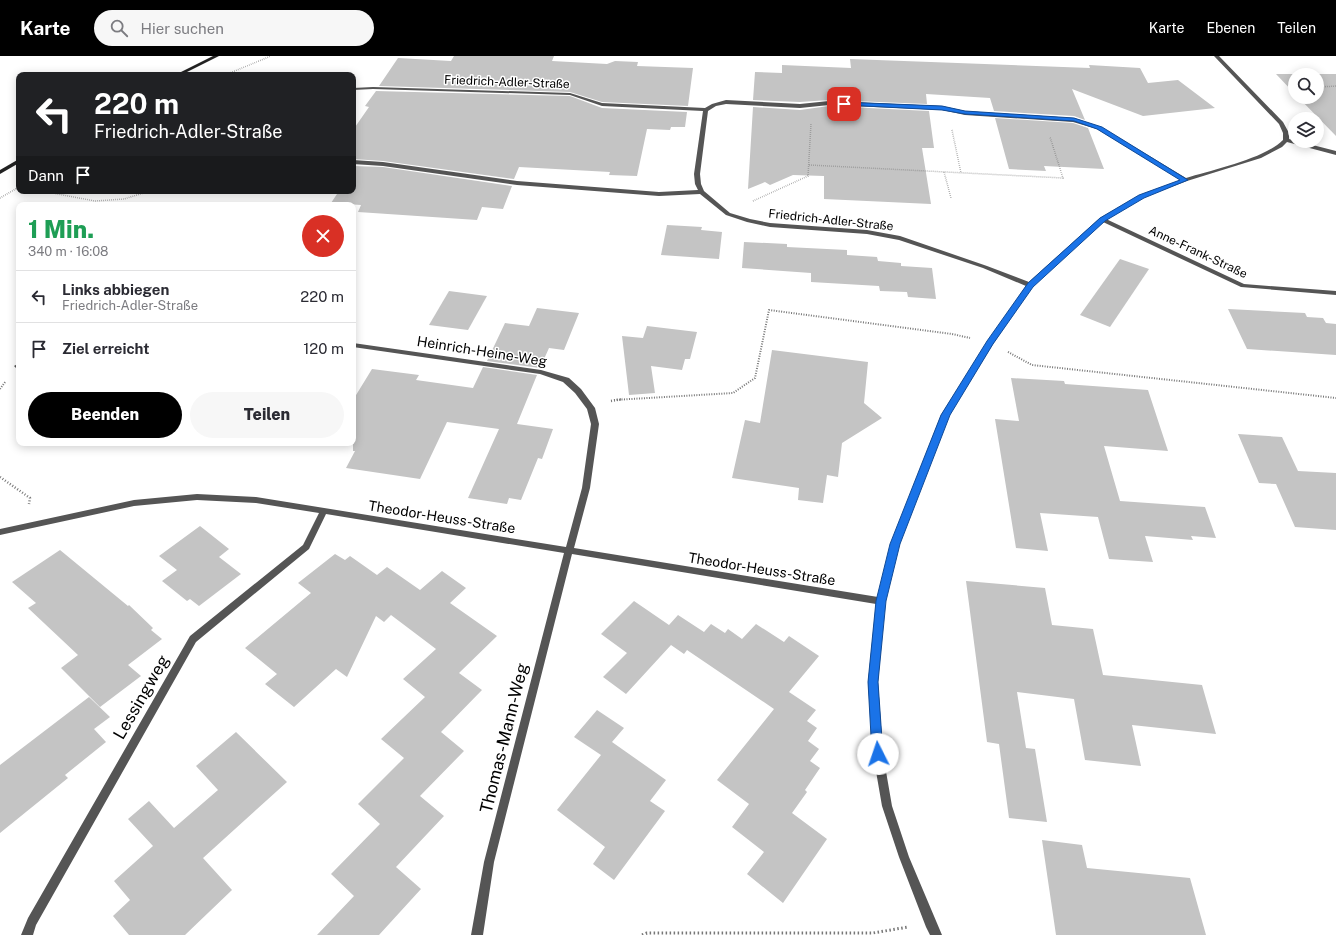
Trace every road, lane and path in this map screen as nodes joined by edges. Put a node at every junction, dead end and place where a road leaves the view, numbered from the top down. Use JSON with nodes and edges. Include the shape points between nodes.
{"nodes":[{"id":1,"x":217,"y":56,"type":"edge"},
{"id":2,"x":271,"y":56,"type":"edge"},
{"id":3,"x":1216,"y":56,"type":"edge"},
{"id":4,"x":183,"y":72,"type":"edge"},
{"id":5,"x":232,"y":72,"type":"edge"},
{"id":6,"x":1336,"y":86,"type":"edge"},
{"id":7,"x":1324,"y":87,"type":"edge"},
{"id":8,"x":356,"y":89,"type":"edge"},
{"id":9,"x":810,"y":105,"type":"junction"},
{"id":10,"x":942,"y":108,"type":"junction"},
{"id":11,"x":706,"y":110,"type":"junction"},
{"id":12,"x":1043,"y":116,"type":"junction"},
{"id":13,"x":1286,"y":140,"type":"junction"},
{"id":14,"x":1336,"y":153,"type":"edge"},
{"id":15,"x":16,"y":162,"type":"edge"},
{"id":16,"x":356,"y":162,"type":"edge"},
{"id":17,"x":809,"y":165,"type":"junction"},
{"id":18,"x":0,"y":172,"type":"edge"},
{"id":19,"x":944,"y":172,"type":"junction"},
{"id":20,"x":961,"y":173,"type":"junction"},
{"id":21,"x":1185,"y":180,"type":"junction"},
{"id":22,"x":16,"y":189,"type":"edge"},
{"id":23,"x":701,"y":192,"type":"junction"},
{"id":24,"x":58,"y":194,"type":"edge"},
{"id":25,"x":140,"y":194,"type":"edge"},
{"id":26,"x":0,"y":198,"type":"edge"},
{"id":27,"x":951,"y":198,"type":"dead end"},
{"id":28,"x":728,"y":214,"type":"junction"},
{"id":29,"x":1102,"y":219,"type":"junction"},
{"id":30,"x":1030,"y":285,"type":"junction"},
{"id":31,"x":1336,"y":293,"type":"edge"},
{"id":32,"x":990,"y":343,"type":"junction"},
{"id":33,"x":356,"y":345,"type":"edge"},
{"id":34,"x":1336,"y":398,"type":"edge"},
{"id":35,"x":592,"y":408,"type":"junction"},
{"id":36,"x":0,"y":477,"type":"edge"},
{"id":37,"x":324,"y":511,"type":"junction"},
{"id":38,"x":24,"y":526,"type":"junction"},
{"id":39,"x":0,"y":532,"type":"edge"},
{"id":40,"x":570,"y":551,"type":"junction"},
{"id":41,"x":881,"y":601,"type":"junction"},
{"id":42,"x":930,"y":923,"type":"junction"},
{"id":43,"x":27,"y":935,"type":"edge"},
{"id":44,"x":476,"y":935,"type":"edge"},
{"id":45,"x":642,"y":935,"type":"edge"},
{"id":46,"x":936,"y":935,"type":"edge"}],
"edges":[{"from":1,"to":4,"type":"main road"},
{"from":2,"to":5,"type":"path"},
{"from":3,"to":13,"type":"street","via":[[1281,124],[1286,133]]},
{"from":6,"to":7,"type":"path"},
{"from":8,"to":11,"type":"street","name":"Friedrich-Adler-Straße","via":[[570,94],[602,104]]},
{"from":9,"to":10,"type":"street","name":"Friedrich-Adler-Straße","via":[[829,103]]},
{"from":9,"to":11,"type":"street","name":"Friedrich-Adler-Straße","via":[[726,102]]},
{"from":9,"to":17,"type":"path"},
{"from":10,"to":12,"type":"street","name":"Friedrich-Adler-Straße","via":[[965,112]]},
{"from":10,"to":20,"type":"path","via":[[951,126]]},
{"from":11,"to":23,"type":"street","via":[[697,174]]},
{"from":12,"to":20,"type":"path","via":[[1063,178]]},
{"from":12,"to":21,"type":"street","name":"Friedrich-Adler-Straße","via":[[1074,120],[1100,128]]},
{"from":13,"to":14,"type":"street"},
{"from":13,"to":21,"type":"street","via":[[1259,158]]},
{"from":15,"to":18,"type":"main road"},
{"from":16,"to":23,"type":"street","via":[[518,183],[659,194]]},
{"from":17,"to":19,"type":"path"},
{"from":17,"to":28,"type":"path","via":[[808,176]]},
{"from":19,"to":20,"type":"path"},
{"from":19,"to":27,"type":"path"},
{"from":21,"to":29,"type":"street","via":[[1142,196]]},
{"from":22,"to":26,"type":"path"},
{"from":23,"to":28,"type":"street","name":"Friedrich-Adler-Straße"},
{"from":24,"to":25,"type":"path","via":[[95,201],[124,199]]},
{"from":28,"to":30,"type":"street","name":"Friedrich-Adler-Straße","via":[[770,225],[867,232],[900,238]]},
{"from":29,"to":30,"type":"street"},
{"from":29,"to":31,"type":"street","name":"Anne-Frank-Straße","via":[[1243,286]]},
{"from":30,"to":32,"type":"street"},
{"from":32,"to":34,"type":"path","via":[[1032,364]]},
{"from":32,"to":35,"type":"path","via":[[952,334],[769,310],[755,378],[733,393],[616,399]]},
{"from":32,"to":41,"type":"street","via":[[945,415],[895,544]]},
{"from":33,"to":35,"type":"street","name":"Heinrich-Heine-Weg","via":[[541,372],[566,380]]},
{"from":35,"to":40,"type":"street","via":[[595,424],[586,488]]},
{"from":36,"to":38,"type":"path","via":[[30,498]]},
{"from":37,"to":38,"type":"street","name":"Theodor-Heuss-Straße","via":[[256,500],[197,497],[134,503]]},
{"from":37,"to":40,"type":"street","name":"Theodor-Heuss-Straße"},
{"from":37,"to":43,"type":"street","name":"Lessingweg","via":[[306,547],[193,639]]},
{"from":38,"to":39,"type":"street","name":"Theodor-Heuss-Straße"},
{"from":40,"to":41,"type":"street","name":"Theodor-Heuss-Straße"},
{"from":40,"to":44,"type":"street","name":"Thomas-Mann-Weg","via":[[489,862]]},
{"from":41,"to":42,"type":"street","via":[[873,682],[878,754],[887,806]]},
{"from":42,"to":45,"type":"path","via":[[873,932]]},
{"from":42,"to":46,"type":"street"}]}
